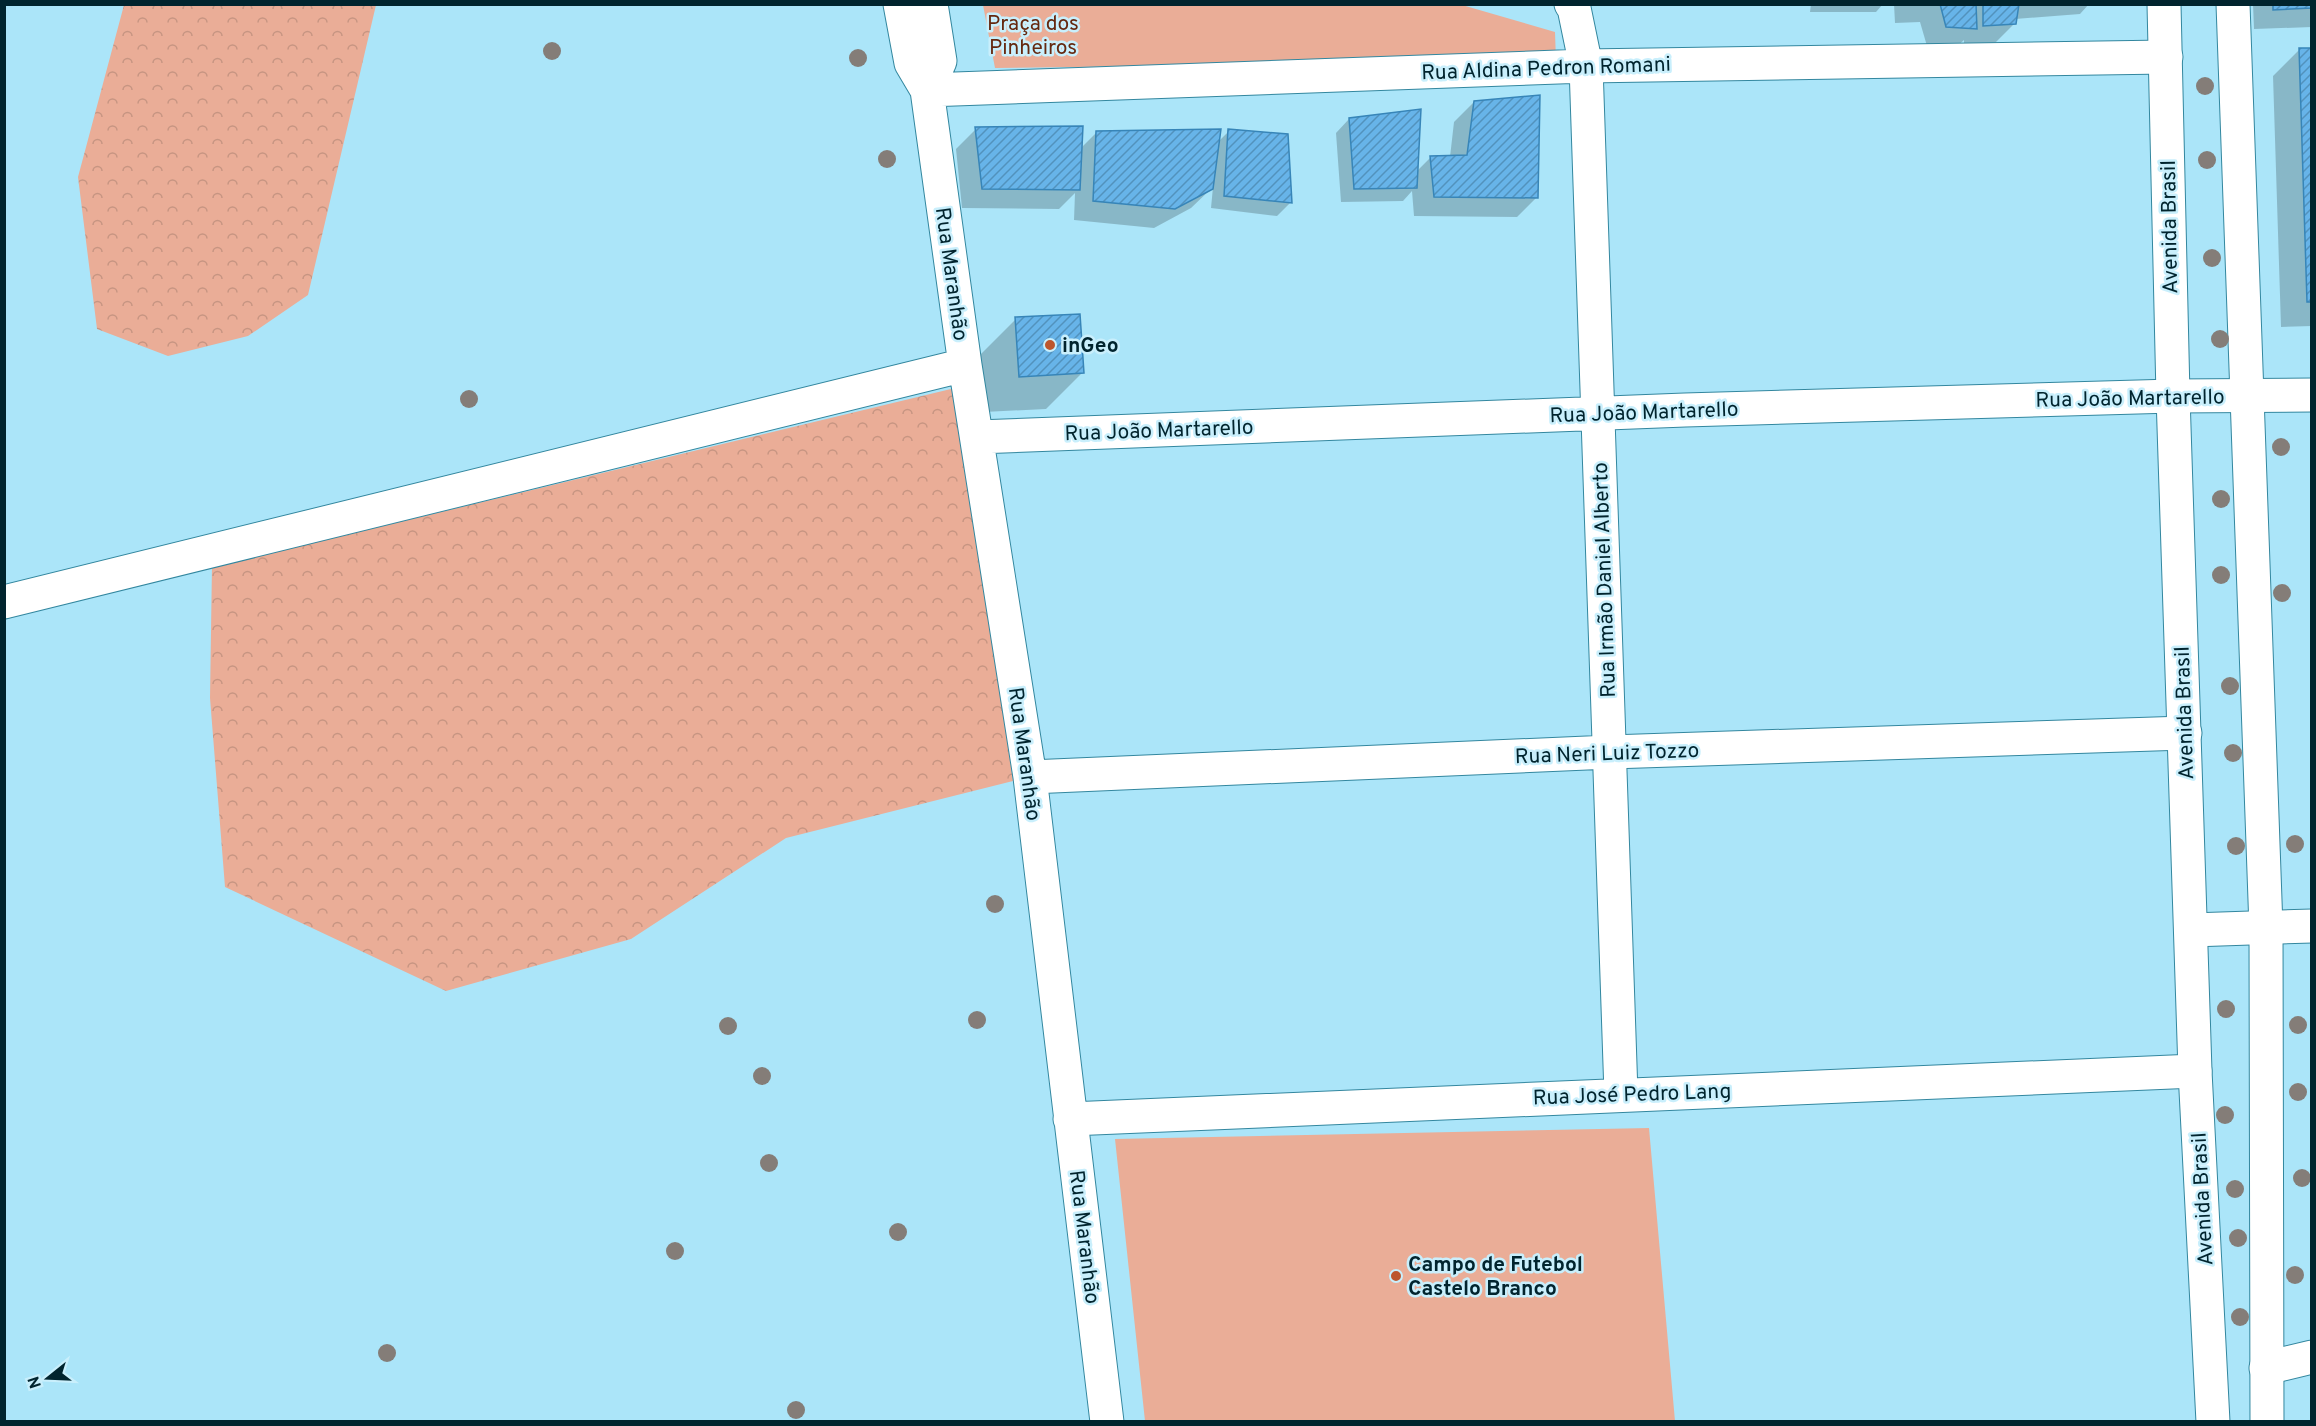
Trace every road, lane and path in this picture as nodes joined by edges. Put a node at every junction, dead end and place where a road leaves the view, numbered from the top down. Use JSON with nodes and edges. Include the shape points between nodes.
{"nodes":[{"id":1,"x":900,"y":4,"type":"edge"},
{"id":2,"x":931,"y":4,"type":"edge"},
{"id":3,"x":1571,"y":4,"type":"edge"},
{"id":4,"x":2164,"y":4,"type":"edge"},
{"id":5,"x":2233,"y":4,"type":"edge"},
{"id":6,"x":2166,"y":57,"type":"junction"},
{"id":7,"x":1586,"y":66,"type":"junction"},
{"id":8,"x":927,"y":90,"type":"junction"},
{"id":9,"x":965,"y":365,"type":"junction"},
{"id":10,"x":2248,"y":395,"type":"junction"},
{"id":11,"x":2312,"y":395,"type":"edge"},
{"id":12,"x":2173,"y":396,"type":"junction"},
{"id":13,"x":1598,"y":413,"type":"junction"},
{"id":14,"x":977,"y":437,"type":"junction"},
{"id":15,"x":4,"y":602,"type":"edge"},
{"id":16,"x":2185,"y":734,"type":"junction"},
{"id":17,"x":1610,"y":752,"type":"junction"},
{"id":18,"x":1030,"y":777,"type":"junction"},
{"id":19,"x":2312,"y":926,"type":"edge"},
{"id":20,"x":2266,"y":928,"type":"junction"},
{"id":21,"x":2191,"y":930,"type":"junction"},
{"id":22,"x":2195,"y":1071,"type":"junction"},
{"id":23,"x":1621,"y":1094,"type":"junction"},
{"id":24,"x":1070,"y":1119,"type":"junction"},
{"id":25,"x":2312,"y":1357,"type":"edge"},
{"id":26,"x":2266,"y":1368,"type":"junction"},
{"id":27,"x":1107,"y":1422,"type":"edge"},
{"id":28,"x":2213,"y":1422,"type":"edge"},
{"id":29,"x":2267,"y":1422,"type":"edge"}],
"edges":[{"from":1,"to":8,"type":"street","name":"Rua Maranhão","via":[[910,63]]},
{"from":2,"to":8,"type":"street","via":[[939,61]]},
{"from":3,"to":7,"type":"street","name":"Rua Irmão Daniel Alberto"},
{"from":4,"to":6,"type":"street","name":"Avenida Brasil"},
{"from":5,"to":10,"type":"street"},
{"from":6,"to":7,"type":"street","name":"Rua Aldina Pedron Romani"},
{"from":6,"to":12,"type":"street","name":"Avenida Brasil"},
{"from":7,"to":8,"type":"street","name":"Rua Aldina Pedron Romani"},
{"from":7,"to":13,"type":"street","name":"Rua Irmão Daniel Alberto"},
{"from":8,"to":9,"type":"street","name":"Rua Maranhão"},
{"from":9,"to":14,"type":"street","name":"Rua Maranhão"},
{"from":9,"to":15,"type":"street"},
{"from":10,"to":11,"type":"street","name":"Rua João Martarello"},
{"from":10,"to":12,"type":"street","name":"Rua João Martarello"},
{"from":10,"to":20,"type":"street"},
{"from":12,"to":13,"type":"street","name":"Rua João Martarello"},
{"from":12,"to":16,"type":"street","name":"Avenida Brasil"},
{"from":13,"to":14,"type":"street","name":"Rua João Martarello"},
{"from":13,"to":17,"type":"street","name":"Rua Irmão Daniel Alberto"},
{"from":14,"to":18,"type":"street","name":"Rua Maranhão"},
{"from":16,"to":17,"type":"street","name":"Rua Neri Luiz Tozzo"},
{"from":16,"to":21,"type":"street","name":"Avenida Brasil"},
{"from":17,"to":18,"type":"street","name":"Rua Neri Luiz Tozzo"},
{"from":17,"to":23,"type":"street","name":"Rua Irmão Daniel Alberto"},
{"from":18,"to":24,"type":"street","name":"Rua Maranhão"},
{"from":19,"to":20,"type":"street"},
{"from":20,"to":21,"type":"street"},
{"from":20,"to":26,"type":"street"},
{"from":21,"to":22,"type":"street","name":"Avenida Brasil"},
{"from":22,"to":23,"type":"street","name":"Rua José Pedro Lang"},
{"from":22,"to":28,"type":"street","name":"Avenida Brasil"},
{"from":23,"to":24,"type":"street","name":"Rua José Pedro Lang"},
{"from":24,"to":27,"type":"street","name":"Rua Maranhão"},
{"from":25,"to":26,"type":"street"},
{"from":26,"to":29,"type":"street"}]}
